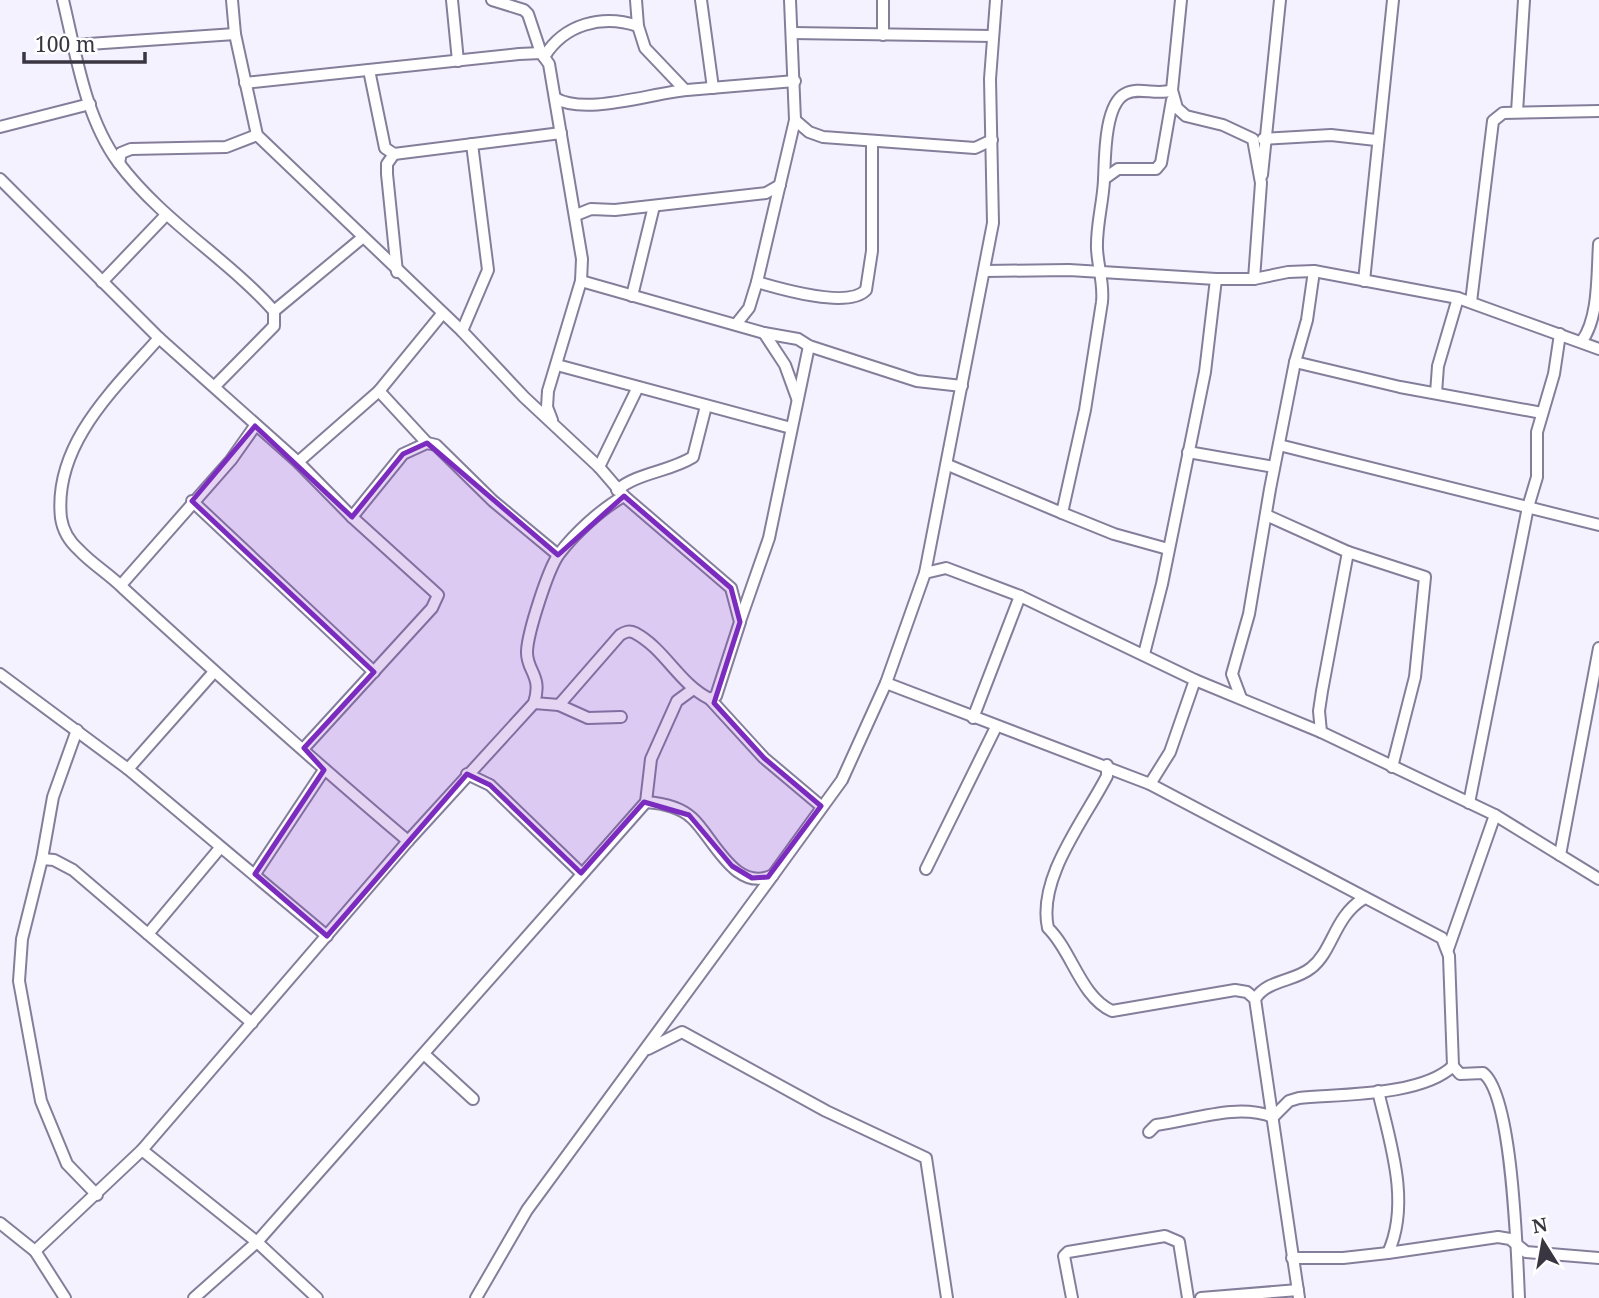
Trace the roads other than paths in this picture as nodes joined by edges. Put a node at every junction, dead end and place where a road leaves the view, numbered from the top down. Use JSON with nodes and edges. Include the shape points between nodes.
{"nodes":[{"id":1,"x":63,"y":0,"type":"edge"},
{"id":2,"x":232,"y":0,"type":"edge"},
{"id":3,"x":452,"y":0,"type":"edge"},
{"id":4,"x":492,"y":0,"type":"edge"},
{"id":5,"x":636,"y":0,"type":"edge"},
{"id":6,"x":701,"y":0,"type":"edge"},
{"id":7,"x":790,"y":0,"type":"edge"},
{"id":8,"x":883,"y":0,"type":"edge"},
{"id":9,"x":996,"y":0,"type":"edge"},
{"id":10,"x":1181,"y":0,"type":"edge"},
{"id":11,"x":1280,"y":0,"type":"edge"},
{"id":12,"x":1393,"y":0,"type":"edge"},
{"id":13,"x":1524,"y":0,"type":"edge"},
{"id":14,"x":638,"y":26,"type":"junction"},
{"id":15,"x":792,"y":33,"type":"junction"},
{"id":16,"x":235,"y":34,"type":"junction"},
{"id":17,"x":883,"y":35,"type":"junction"},
{"id":18,"x":993,"y":36,"type":"junction"},
{"id":19,"x":74,"y":45,"type":"junction"},
{"id":20,"x":543,"y":55,"type":"junction"},
{"id":21,"x":458,"y":61,"type":"junction"},
{"id":22,"x":369,"y":70,"type":"junction"},
{"id":23,"x":795,"y":81,"type":"junction"},
{"id":24,"x":244,"y":83,"type":"junction"},
{"id":25,"x":713,"y":88,"type":"junction"},
{"id":26,"x":685,"y":90,"type":"junction"},
{"id":27,"x":1172,"y":94,"type":"junction"},
{"id":28,"x":555,"y":98,"type":"junction"},
{"id":29,"x":90,"y":104,"type":"junction"},
{"id":30,"x":1599,"y":111,"type":"edge"},
{"id":31,"x":1517,"y":112,"type":"junction"},
{"id":32,"x":795,"y":120,"type":"junction"},
{"id":33,"x":0,"y":127,"type":"edge"},
{"id":34,"x":561,"y":133,"type":"junction"},
{"id":35,"x":257,"y":135,"type":"junction"},
{"id":36,"x":1253,"y":139,"type":"junction"},
{"id":37,"x":1266,"y":139,"type":"junction"},
{"id":38,"x":992,"y":140,"type":"junction"},
{"id":39,"x":1376,"y":140,"type":"junction"},
{"id":40,"x":872,"y":141,"type":"junction"},
{"id":41,"x":472,"y":144,"type":"junction"},
{"id":42,"x":975,"y":148,"type":"junction"},
{"id":43,"x":394,"y":154,"type":"junction"},
{"id":44,"x":119,"y":163,"type":"junction"},
{"id":45,"x":992,"y":163,"type":"junction"},
{"id":46,"x":0,"y":179,"type":"edge"},
{"id":47,"x":1104,"y":179,"type":"junction"},
{"id":48,"x":1261,"y":183,"type":"junction"},
{"id":49,"x":780,"y":185,"type":"junction"},
{"id":50,"x":766,"y":192,"type":"junction"},
{"id":51,"x":776,"y":204,"type":"junction"},
{"id":52,"x":654,"y":206,"type":"junction"},
{"id":53,"x":166,"y":215,"type":"junction"},
{"id":54,"x":576,"y":215,"type":"junction"},
{"id":55,"x":362,"y":238,"type":"junction"},
{"id":56,"x":1599,"y":244,"type":"edge"},
{"id":57,"x":985,"y":271,"type":"junction"},
{"id":58,"x":1314,"y":271,"type":"junction"},
{"id":59,"x":397,"y":272,"type":"junction"},
{"id":60,"x":1102,"y":272,"type":"junction"},
{"id":61,"x":1216,"y":279,"type":"junction"},
{"id":62,"x":1254,"y":279,"type":"junction"},
{"id":63,"x":581,"y":281,"type":"junction"},
{"id":64,"x":1364,"y":281,"type":"junction"},
{"id":65,"x":102,"y":282,"type":"junction"},
{"id":66,"x":757,"y":282,"type":"junction"},
{"id":67,"x":632,"y":296,"type":"junction"},
{"id":68,"x":1458,"y":298,"type":"junction"},
{"id":69,"x":1471,"y":302,"type":"junction"},
{"id":70,"x":748,"y":308,"type":"junction"},
{"id":71,"x":274,"y":311,"type":"junction"},
{"id":72,"x":442,"y":314,"type":"junction"},
{"id":73,"x":737,"y":323,"type":"junction"},
{"id":74,"x":462,"y":331,"type":"junction"},
{"id":75,"x":759,"y":331,"type":"junction"},
{"id":76,"x":1560,"y":334,"type":"junction"},
{"id":77,"x":159,"y":338,"type":"junction"},
{"id":78,"x":1581,"y":341,"type":"junction"},
{"id":79,"x":808,"y":346,"type":"junction"},
{"id":80,"x":1599,"y":349,"type":"edge"},
{"id":81,"x":1295,"y":362,"type":"junction"},
{"id":82,"x":557,"y":365,"type":"junction"},
{"id":83,"x":215,"y":386,"type":"junction"},
{"id":84,"x":962,"y":386,"type":"junction"},
{"id":85,"x":638,"y":387,"type":"junction"},
{"id":86,"x":379,"y":391,"type":"junction"},
{"id":87,"x":548,"y":391,"type":"junction"},
{"id":88,"x":1436,"y":393,"type":"junction"},
{"id":89,"x":524,"y":397,"type":"junction"},
{"id":90,"x":797,"y":398,"type":"junction"},
{"id":91,"x":706,"y":406,"type":"junction"},
{"id":92,"x":1542,"y":413,"type":"junction"},
{"id":93,"x":553,"y":421,"type":"junction"},
{"id":94,"x":255,"y":426,"type":"junction"},
{"id":95,"x":791,"y":428,"type":"junction"},
{"id":96,"x":427,"y":443,"type":"junction"},
{"id":97,"x":1279,"y":445,"type":"junction"},
{"id":98,"x":1188,"y":452,"type":"junction"},
{"id":99,"x":298,"y":462,"type":"junction"},
{"id":100,"x":948,"y":465,"type":"junction"},
{"id":101,"x":598,"y":467,"type":"junction"},
{"id":102,"x":1274,"y":467,"type":"junction"},
{"id":103,"x":621,"y":493,"type":"junction"},
{"id":104,"x":192,"y":501,"type":"junction"},
{"id":105,"x":1528,"y":507,"type":"junction"},
{"id":106,"x":1062,"y":513,"type":"junction"},
{"id":107,"x":1266,"y":515,"type":"junction"},
{"id":108,"x":352,"y":517,"type":"junction"},
{"id":109,"x":1599,"y":525,"type":"edge"},
{"id":110,"x":928,"y":548,"type":"junction"},
{"id":111,"x":1168,"y":549,"type":"junction"},
{"id":112,"x":1348,"y":552,"type":"junction"},
{"id":113,"x":558,"y":555,"type":"junction"},
{"id":114,"x":946,"y":568,"type":"junction"},
{"id":115,"x":925,"y":573,"type":"junction"},
{"id":116,"x":121,"y":585,"type":"junction"},
{"id":117,"x":752,"y":587,"type":"junction"},
{"id":118,"x":731,"y":588,"type":"junction"},
{"id":119,"x":1020,"y":596,"type":"junction"},
{"id":120,"x":740,"y":622,"type":"junction"},
{"id":121,"x":1599,"y":648,"type":"edge"},
{"id":122,"x":1144,"y":654,"type":"junction"},
{"id":123,"x":374,"y":672,"type":"junction"},
{"id":124,"x":213,"y":673,"type":"junction"},
{"id":125,"x":0,"y":674,"type":"edge"},
{"id":126,"x":1195,"y":680,"type":"junction"},
{"id":127,"x":886,"y":683,"type":"junction"},
{"id":128,"x":692,"y":690,"type":"junction"},
{"id":129,"x":709,"y":699,"type":"junction"},
{"id":130,"x":1242,"y":699,"type":"junction"},
{"id":131,"x":534,"y":703,"type":"junction"},
{"id":132,"x":559,"y":705,"type":"junction"},
{"id":133,"x":621,"y":717,"type":"dead end"},
{"id":134,"x":974,"y":718,"type":"junction"},
{"id":135,"x":996,"y":726,"type":"junction"},
{"id":136,"x":77,"y":730,"type":"junction"},
{"id":137,"x":1321,"y":732,"type":"junction"},
{"id":138,"x":304,"y":748,"type":"junction"},
{"id":139,"x":1107,"y":765,"type":"junction"},
{"id":140,"x":1392,"y":767,"type":"junction"},
{"id":141,"x":128,"y":769,"type":"junction"},
{"id":142,"x":324,"y":770,"type":"junction"},
{"id":143,"x":467,"y":774,"type":"junction"},
{"id":144,"x":1150,"y":784,"type":"junction"},
{"id":145,"x":646,"y":802,"type":"junction"},
{"id":146,"x":1469,"y":803,"type":"junction"},
{"id":147,"x":821,"y":806,"type":"junction"},
{"id":148,"x":1495,"y":815,"type":"junction"},
{"id":149,"x":408,"y":841,"type":"junction"},
{"id":150,"x":220,"y":848,"type":"junction"},
{"id":151,"x":1560,"y":855,"type":"junction"},
{"id":152,"x":42,"y":859,"type":"junction"},
{"id":153,"x":926,"y":869,"type":"dead end"},
{"id":154,"x":581,"y":873,"type":"junction"},
{"id":155,"x":255,"y":874,"type":"junction"},
{"id":156,"x":773,"y":875,"type":"junction"},
{"id":157,"x":1599,"y":879,"type":"edge"},
{"id":158,"x":1343,"y":888,"type":"junction"},
{"id":159,"x":1363,"y":899,"type":"junction"},
{"id":160,"x":1349,"y":910,"type":"junction"},
{"id":161,"x":148,"y":933,"type":"junction"},
{"id":162,"x":1453,"y":933,"type":"junction"},
{"id":163,"x":327,"y":936,"type":"junction"},
{"id":164,"x":1437,"y":936,"type":"junction"},
{"id":165,"x":1448,"y":948,"type":"junction"},
{"id":166,"x":1255,"y":999,"type":"junction"},
{"id":167,"x":252,"y":1023,"type":"junction"},
{"id":168,"x":643,"y":1053,"type":"junction"},
{"id":169,"x":424,"y":1054,"type":"junction"},
{"id":170,"x":1453,"y":1066,"type":"junction"},
{"id":171,"x":1378,"y":1091,"type":"junction"},
{"id":172,"x":473,"y":1099,"type":"dead end"},
{"id":173,"x":1273,"y":1116,"type":"junction"},
{"id":174,"x":1149,"y":1132,"type":"dead end"},
{"id":175,"x":142,"y":1150,"type":"junction"},
{"id":176,"x":97,"y":1195,"type":"junction"},
{"id":177,"x":0,"y":1223,"type":"edge"},
{"id":178,"x":257,"y":1242,"type":"junction"},
{"id":179,"x":1515,"y":1242,"type":"junction"},
{"id":180,"x":35,"y":1251,"type":"junction"},
{"id":181,"x":1388,"y":1254,"type":"junction"},
{"id":182,"x":1292,"y":1258,"type":"junction"},
{"id":183,"x":1599,"y":1258,"type":"edge"},
{"id":184,"x":1298,"y":1294,"type":"edge"},
{"id":185,"x":65,"y":1298,"type":"edge"},
{"id":186,"x":194,"y":1298,"type":"edge"},
{"id":187,"x":317,"y":1298,"type":"edge"},
{"id":188,"x":476,"y":1298,"type":"edge"},
{"id":189,"x":947,"y":1298,"type":"edge"},
{"id":190,"x":1072,"y":1298,"type":"edge"},
{"id":191,"x":1188,"y":1298,"type":"edge"},
{"id":192,"x":1201,"y":1298,"type":"edge"},
{"id":193,"x":1519,"y":1298,"type":"edge"}],
"edges":[{"from":1,"to":19,"type":"street"},
{"from":2,"to":16,"type":"street"},
{"from":3,"to":21,"type":"street"},
{"from":4,"to":20,"type":"street","via":[[528,14]]},
{"from":5,"to":14,"type":"street"},
{"from":6,"to":25,"type":"street"},
{"from":7,"to":15,"type":"street"},
{"from":8,"to":17,"type":"street"},
{"from":9,"to":18,"type":"street"},
{"from":10,"to":27,"type":"street"},
{"from":11,"to":37,"type":"street"},
{"from":12,"to":39,"type":"street"},
{"from":13,"to":31,"type":"street"},
{"from":14,"to":20,"type":"street","via":[[623,21],[584,24],[555,39]]},
{"from":14,"to":26,"type":"street","via":[[645,48]]},
{"from":15,"to":17,"type":"street"},
{"from":15,"to":23,"type":"street"},
{"from":16,"to":19,"type":"street"},
{"from":16,"to":24,"type":"street"},
{"from":17,"to":18,"type":"street"},
{"from":18,"to":38,"type":"street"},
{"from":19,"to":29,"type":"street"},
{"from":20,"to":21,"type":"street"},
{"from":20,"to":28,"type":"street"},
{"from":21,"to":22,"type":"street"},
{"from":22,"to":24,"type":"street"},
{"from":22,"to":43,"type":"street","via":[[385,148]]},
{"from":23,"to":25,"type":"street"},
{"from":23,"to":32,"type":"street"},
{"from":24,"to":35,"type":"street"},
{"from":25,"to":26,"type":"street"},
{"from":26,"to":28,"type":"street","via":[[584,105]]},
{"from":27,"to":36,"type":"street","via":[[1186,116],[1223,125]]},
{"from":27,"to":47,"type":"street","via":[[1161,163],[1156,169],[1118,169]]},
{"from":27,"to":47,"type":"street","via":[[1131,92],[1120,98],[1110,124]]},
{"from":28,"to":34,"type":"street"},
{"from":29,"to":33,"type":"street"},
{"from":29,"to":44,"type":"street"},
{"from":30,"to":31,"type":"street"},
{"from":31,"to":69,"type":"street","via":[[1503,113],[1493,121]]},
{"from":32,"to":40,"type":"street","via":[[823,137]]},
{"from":32,"to":49,"type":"street"},
{"from":34,"to":41,"type":"street"},
{"from":34,"to":54,"type":"street"},
{"from":35,"to":44,"type":"street","via":[[226,146],[131,149],[121,153]]},
{"from":35,"to":55,"type":"street"},
{"from":36,"to":37,"type":"street"},
{"from":36,"to":48,"type":"street"},
{"from":37,"to":39,"type":"street","via":[[1331,135]]},
{"from":37,"to":48,"type":"street"},
{"from":38,"to":42,"type":"street"},
{"from":38,"to":45,"type":"street"},
{"from":39,"to":64,"type":"street"},
{"from":40,"to":42,"type":"street"},
{"from":40,"to":66,"type":"street","via":[[872,251],[866,290],[854,298]]},
{"from":41,"to":43,"type":"street"},
{"from":41,"to":74,"type":"street","via":[[488,270]]},
{"from":42,"to":45,"type":"street"},
{"from":43,"to":59,"type":"street","via":[[387,174]]},
{"from":44,"to":53,"type":"street"},
{"from":45,"to":57,"type":"street","via":[[993,223]]},
{"from":46,"to":65,"type":"street"},
{"from":47,"to":60,"type":"street","via":[[1097,249]]},
{"from":48,"to":62,"type":"street"},
{"from":49,"to":50,"type":"street"},
{"from":49,"to":51,"type":"street"},
{"from":50,"to":51,"type":"street"},
{"from":50,"to":52,"type":"street"},
{"from":51,"to":66,"type":"street"},
{"from":52,"to":54,"type":"street","via":[[591,209]]},
{"from":52,"to":67,"type":"street"},
{"from":53,"to":65,"type":"street"},
{"from":53,"to":71,"type":"street"},
{"from":54,"to":63,"type":"street"},
{"from":55,"to":59,"type":"street"},
{"from":55,"to":71,"type":"street"},
{"from":56,"to":78,"type":"street","via":[[1596,317],[1592,331]]},
{"from":57,"to":60,"type":"street"},
{"from":57,"to":84,"type":"street"},
{"from":58,"to":62,"type":"street"},
{"from":58,"to":64,"type":"street"},
{"from":58,"to":81,"type":"street"},
{"from":59,"to":72,"type":"street"},
{"from":60,"to":61,"type":"street"},
{"from":60,"to":106,"type":"street","via":[[1089,383]]},
{"from":61,"to":62,"type":"street"},
{"from":61,"to":98,"type":"street","via":[[1205,372]]},
{"from":63,"to":67,"type":"street"},
{"from":63,"to":82,"type":"street"},
{"from":64,"to":68,"type":"street"},
{"from":65,"to":77,"type":"street"},
{"from":66,"to":70,"type":"street"},
{"from":67,"to":73,"type":"street"},
{"from":68,"to":69,"type":"street"},
{"from":68,"to":88,"type":"street","via":[[1438,366]]},
{"from":69,"to":76,"type":"street"},
{"from":70,"to":73,"type":"street"},
{"from":70,"to":75,"type":"street"},
{"from":71,"to":83,"type":"street","via":[[274,326]]},
{"from":72,"to":74,"type":"street"},
{"from":72,"to":86,"type":"street"},
{"from":73,"to":75,"type":"street"},
{"from":74,"to":89,"type":"street"},
{"from":75,"to":79,"type":"street","via":[[798,339]]},
{"from":75,"to":90,"type":"street","via":[[785,365]]},
{"from":76,"to":78,"type":"street"},
{"from":76,"to":92,"type":"street"},
{"from":77,"to":83,"type":"street"},
{"from":77,"to":116,"type":"street","via":[[100,406],[75,443],[62,501],[62,522],[71,541]]},
{"from":78,"to":80,"type":"street"},
{"from":79,"to":84,"type":"street","via":[[917,381]]},
{"from":79,"to":90,"type":"street"},
{"from":81,"to":88,"type":"street"},
{"from":81,"to":97,"type":"street"},
{"from":82,"to":85,"type":"street"},
{"from":82,"to":87,"type":"street"},
{"from":83,"to":94,"type":"street"},
{"from":84,"to":100,"type":"street"},
{"from":85,"to":91,"type":"street"},
{"from":85,"to":101,"type":"street"},
{"from":86,"to":96,"type":"street"},
{"from":86,"to":99,"type":"street"},
{"from":87,"to":89,"type":"street"},
{"from":87,"to":93,"type":"street","via":[[547,407]]},
{"from":88,"to":92,"type":"street"},
{"from":89,"to":93,"type":"street"},
{"from":90,"to":95,"type":"street"},
{"from":91,"to":95,"type":"street"},
{"from":91,"to":103,"type":"street","via":[[693,457],[638,478]]},
{"from":92,"to":105,"type":"street"},
{"from":93,"to":101,"type":"street"},
{"from":94,"to":99,"type":"street"},
{"from":94,"to":104,"type":"street","via":[[232,460]]},
{"from":95,"to":117,"type":"street","via":[[769,538]]},
{"from":96,"to":108,"type":"street","via":[[404,454]]},
{"from":96,"to":113,"type":"street","via":[[436,445],[515,521]]},
{"from":97,"to":102,"type":"street"},
{"from":97,"to":105,"type":"street"},
{"from":98,"to":102,"type":"street"},
{"from":98,"to":111,"type":"street"},
{"from":99,"to":108,"type":"street"},
{"from":100,"to":106,"type":"street"},
{"from":100,"to":110,"type":"street"},
{"from":101,"to":103,"type":"street"},
{"from":102,"to":107,"type":"street"},
{"from":103,"to":113,"type":"street"},
{"from":103,"to":118,"type":"street"},
{"from":104,"to":116,"type":"street"},
{"from":104,"to":123,"type":"street"},
{"from":105,"to":109,"type":"street"},
{"from":105,"to":146,"type":"street"},
{"from":106,"to":111,"type":"street"},
{"from":107,"to":112,"type":"street"},
{"from":107,"to":130,"type":"street","via":[[1249,614],[1231,674]]},
{"from":108,"to":123,"type":"street","via":[[438,595],[432,608]]},
{"from":110,"to":114,"type":"street"},
{"from":110,"to":115,"type":"street"},
{"from":111,"to":122,"type":"street"},
{"from":112,"to":137,"type":"street","via":[[1320,701]]},
{"from":112,"to":140,"type":"street","via":[[1425,577],[1415,677]]},
{"from":113,"to":131,"type":"street","via":[[531,622],[527,650],[537,681]]},
{"from":114,"to":115,"type":"street"},
{"from":114,"to":119,"type":"street"},
{"from":115,"to":127,"type":"street"},
{"from":116,"to":124,"type":"street"},
{"from":117,"to":118,"type":"street"},
{"from":117,"to":120,"type":"street"},
{"from":118,"to":120,"type":"street"},
{"from":119,"to":122,"type":"street"},
{"from":119,"to":134,"type":"street"},
{"from":120,"to":129,"type":"street","via":[[716,696]]},
{"from":121,"to":151,"type":"street"},
{"from":122,"to":126,"type":"street"},
{"from":123,"to":138,"type":"street"},
{"from":124,"to":138,"type":"street"},
{"from":124,"to":141,"type":"street"},
{"from":125,"to":136,"type":"street"},
{"from":126,"to":130,"type":"street"},
{"from":126,"to":144,"type":"street","via":[[1170,752]]},
{"from":127,"to":134,"type":"street"},
{"from":127,"to":147,"type":"street","via":[[842,780]]},
{"from":128,"to":129,"type":"street"},
{"from":128,"to":132,"type":"street","via":[[634,632],[627,631]]},
{"from":128,"to":145,"type":"street","via":[[677,701],[651,759]]},
{"from":129,"to":147,"type":"street","via":[[764,758]]},
{"from":130,"to":137,"type":"street"},
{"from":131,"to":132,"type":"street"},
{"from":131,"to":143,"type":"street"},
{"from":132,"to":133,"type":"street","via":[[588,718]]},
{"from":134,"to":135,"type":"street"},
{"from":135,"to":139,"type":"street"},
{"from":135,"to":153,"type":"street"},
{"from":136,"to":141,"type":"street"},
{"from":136,"to":152,"type":"street","via":[[53,797]]},
{"from":137,"to":140,"type":"street"},
{"from":138,"to":142,"type":"street"},
{"from":139,"to":144,"type":"street"},
{"from":139,"to":166,"type":"street","via":[[1107,776],[1052,880],[1048,928],[1059,937],[1100,1004],[1112,1011],[1235,990]]},
{"from":140,"to":146,"type":"street"},
{"from":141,"to":150,"type":"street"},
{"from":142,"to":149,"type":"street"},
{"from":142,"to":155,"type":"street"},
{"from":143,"to":149,"type":"street"},
{"from":143,"to":154,"type":"street","via":[[490,785]]},
{"from":144,"to":158,"type":"street"},
{"from":145,"to":154,"type":"street"},
{"from":145,"to":156,"type":"street","via":[[689,815],[712,847],[746,876]]},
{"from":146,"to":148,"type":"street"},
{"from":147,"to":156,"type":"street"},
{"from":148,"to":151,"type":"street"},
{"from":148,"to":162,"type":"street"},
{"from":149,"to":163,"type":"street"},
{"from":150,"to":155,"type":"street"},
{"from":150,"to":161,"type":"street"},
{"from":151,"to":157,"type":"street"},
{"from":152,"to":161,"type":"street","via":[[62,862]]},
{"from":152,"to":176,"type":"street","via":[[19,968],[26,1021],[37,1087],[63,1157]]},
{"from":154,"to":169,"type":"street"},
{"from":155,"to":163,"type":"street"},
{"from":156,"to":168,"type":"street"},
{"from":158,"to":159,"type":"street"},
{"from":158,"to":160,"type":"street"},
{"from":159,"to":160,"type":"street"},
{"from":159,"to":164,"type":"street"},
{"from":160,"to":166,"type":"street","via":[[1313,967],[1267,986]]},
{"from":161,"to":167,"type":"street"},
{"from":162,"to":164,"type":"street"},
{"from":162,"to":165,"type":"street"},
{"from":163,"to":167,"type":"street"},
{"from":164,"to":165,"type":"street"},
{"from":165,"to":170,"type":"street"},
{"from":166,"to":173,"type":"street"},
{"from":167,"to":175,"type":"street"},
{"from":168,"to":188,"type":"street","via":[[527,1210]]},
{"from":168,"to":189,"type":"street","via":[[682,1032],[826,1111],[926,1158]]},
{"from":169,"to":172,"type":"street"},
{"from":169,"to":178,"type":"street"},
{"from":170,"to":171,"type":"street","via":[[1438,1078]]},
{"from":170,"to":179,"type":"street","via":[[1461,1074],[1483,1073],[1496,1089],[1511,1170]]},
{"from":171,"to":173,"type":"street","via":[[1299,1098]]},
{"from":171,"to":181,"type":"street","via":[[1395,1160],[1399,1224]]},
{"from":173,"to":174,"type":"street","via":[[1240,1110],[1156,1125]]},
{"from":173,"to":182,"type":"street"},
{"from":175,"to":176,"type":"street"},
{"from":175,"to":178,"type":"street"},
{"from":176,"to":180,"type":"street"},
{"from":177,"to":180,"type":"street"},
{"from":178,"to":186,"type":"street"},
{"from":178,"to":187,"type":"street"},
{"from":179,"to":181,"type":"street","via":[[1488,1237]]},
{"from":179,"to":183,"type":"street","via":[[1525,1252]]},
{"from":179,"to":193,"type":"street"},
{"from":180,"to":185,"type":"street"},
{"from":181,"to":182,"type":"street"},
{"from":182,"to":184,"type":"street"},
{"from":184,"to":192,"type":"street"},
{"from":190,"to":191,"type":"street","via":[[1064,1256],[1068,1252],[1165,1236],[1179,1242]]}]}
